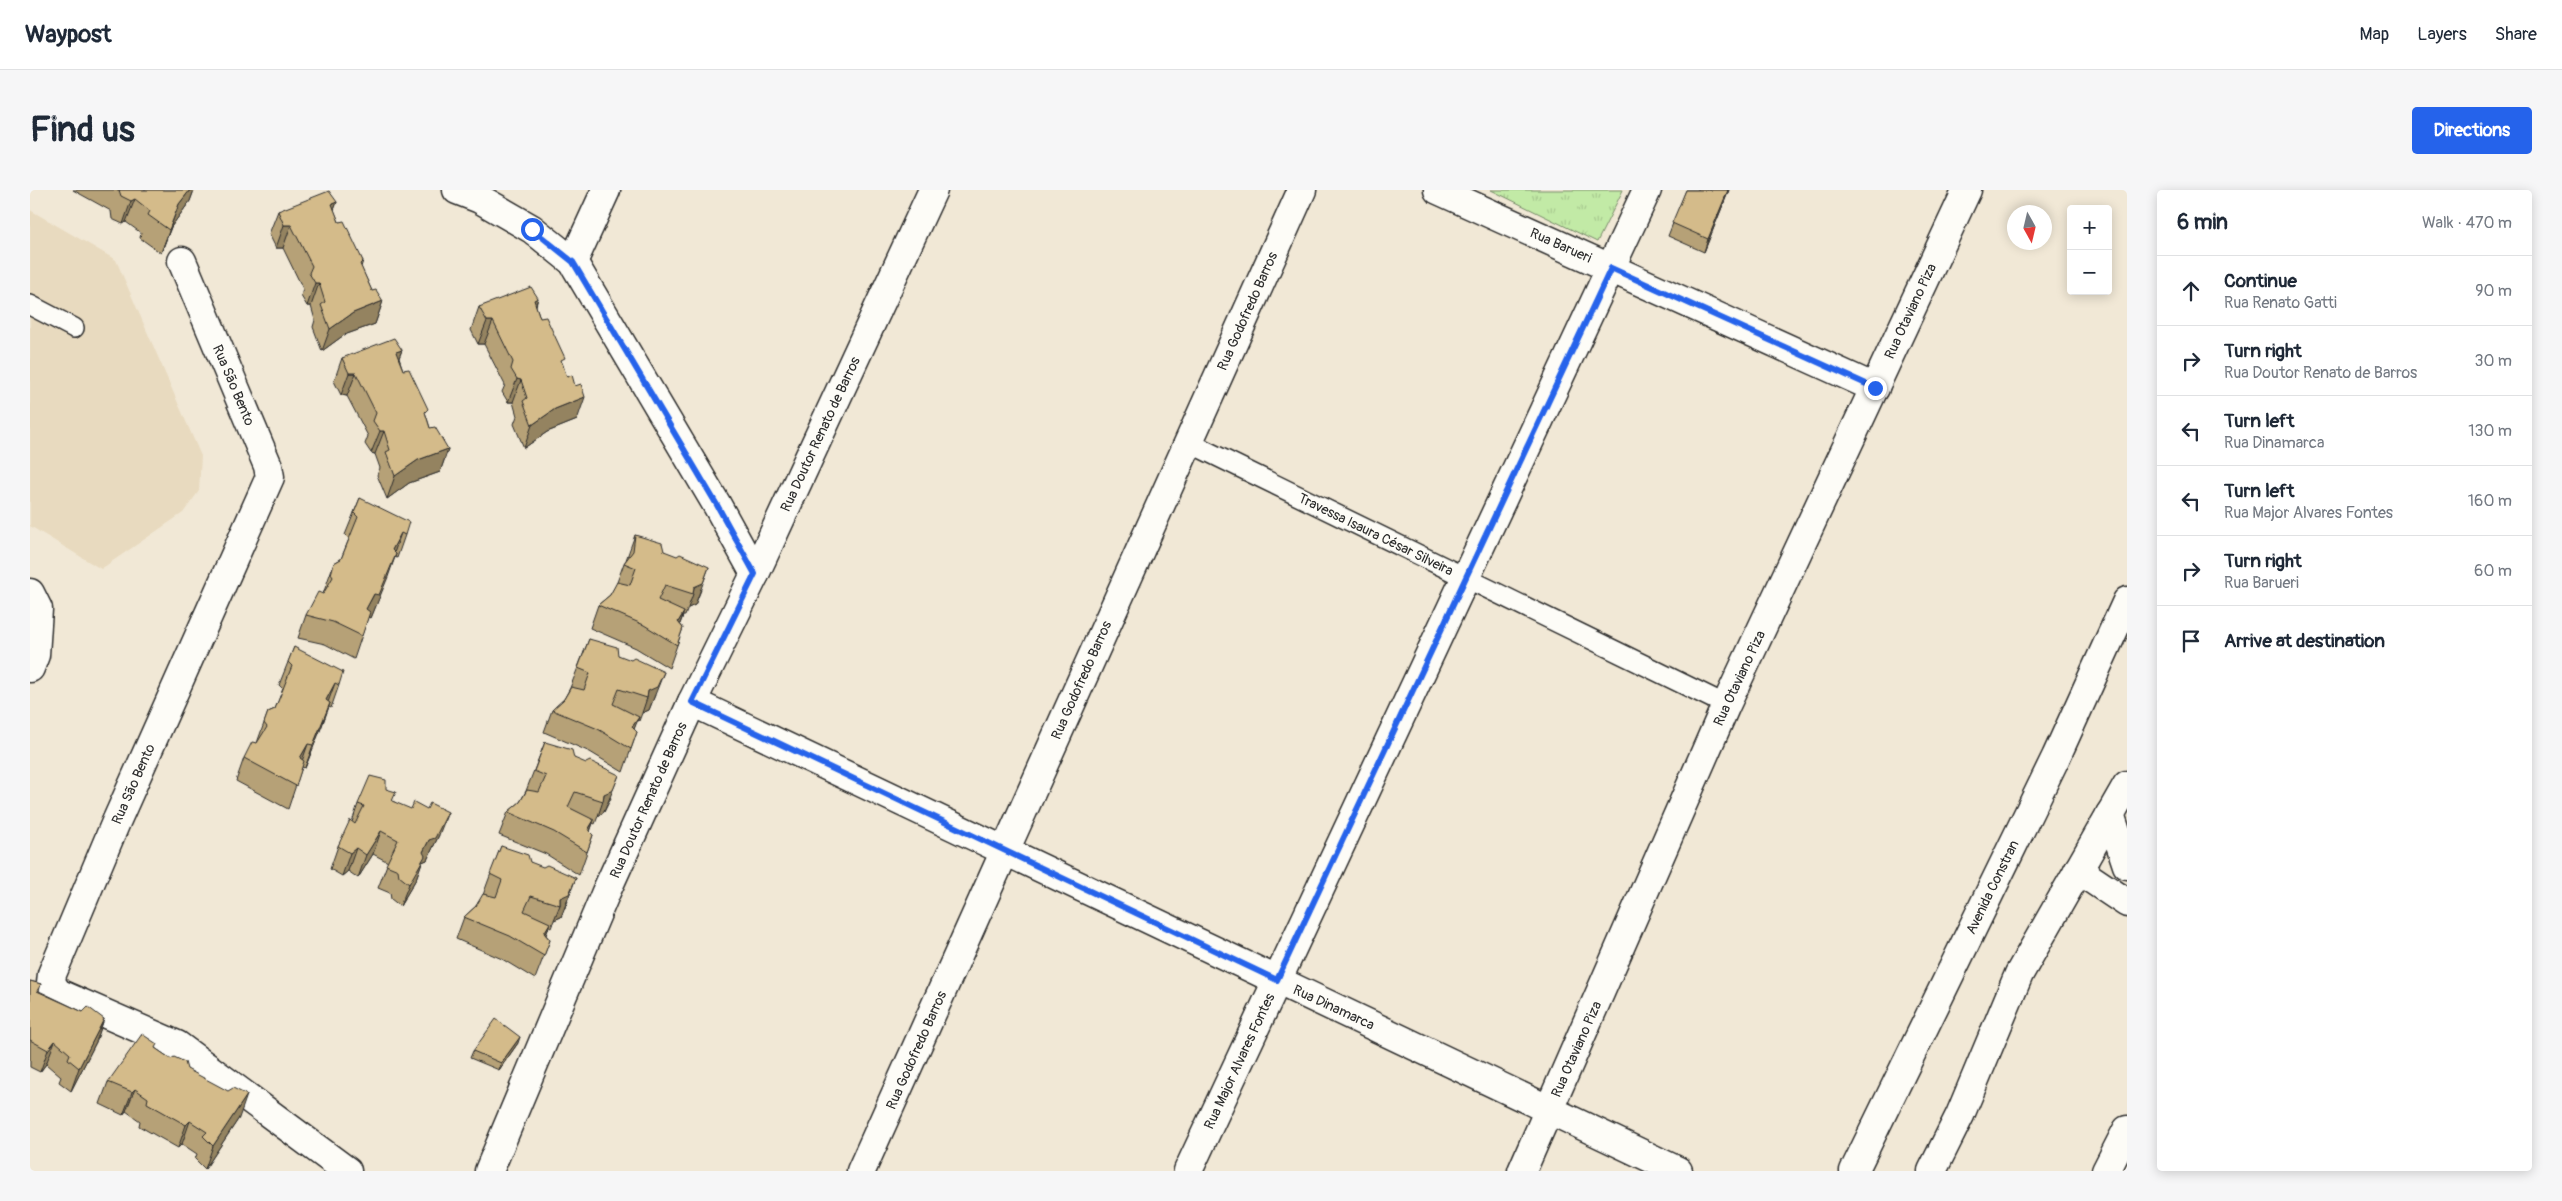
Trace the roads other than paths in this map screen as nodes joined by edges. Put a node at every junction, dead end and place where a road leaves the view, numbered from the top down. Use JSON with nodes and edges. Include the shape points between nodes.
{"nodes":[{"id":1,"x":457,"y":190,"type":"edge"},
{"id":2,"x":606,"y":190,"type":"edge"},
{"id":3,"x":933,"y":190,"type":"edge"},
{"id":4,"x":1302,"y":190,"type":"edge"},
{"id":5,"x":1438,"y":190,"type":"edge"},
{"id":6,"x":1648,"y":190,"type":"edge"},
{"id":7,"x":1967,"y":190,"type":"edge"},
{"id":8,"x":182,"y":261,"type":"dead end"},
{"id":9,"x":573,"y":262,"type":"junction"},
{"id":10,"x":1611,"y":268,"type":"junction"},
{"id":11,"x":30,"y":305,"type":"edge"},
{"id":12,"x":74,"y":328,"type":"dead end"},
{"id":13,"x":1875,"y":388,"type":"junction"},
{"id":14,"x":1188,"y":442,"type":"junction"},
{"id":15,"x":755,"y":574,"type":"junction"},
{"id":16,"x":1466,"y":578,"type":"junction"},
{"id":17,"x":30,"y":593,"type":"edge"},
{"id":18,"x":2127,"y":601,"type":"edge"},
{"id":19,"x":30,"y":668,"type":"edge"},
{"id":20,"x":692,"y":702,"type":"junction"},
{"id":21,"x":1726,"y":705,"type":"junction"},
{"id":22,"x":2127,"y":785,"type":"edge"},
{"id":23,"x":2110,"y":814,"type":"junction"},
{"id":24,"x":1005,"y":851,"type":"junction"},
{"id":25,"x":2127,"y":865,"type":"edge"},
{"id":26,"x":2078,"y":870,"type":"junction"},
{"id":27,"x":2127,"y":903,"type":"edge"},
{"id":28,"x":1277,"y":980,"type":"junction"},
{"id":29,"x":1550,"y":1110,"type":"junction"},
{"id":30,"x":2127,"y":1130,"type":"edge"},
{"id":31,"x":346,"y":1171,"type":"edge"},
{"id":32,"x":489,"y":1171,"type":"edge"},
{"id":33,"x":861,"y":1171,"type":"edge"},
{"id":34,"x":1188,"y":1171,"type":"edge"},
{"id":35,"x":1522,"y":1171,"type":"edge"},
{"id":36,"x":1678,"y":1171,"type":"edge"},
{"id":37,"x":1854,"y":1171,"type":"edge"},
{"id":38,"x":1932,"y":1171,"type":"edge"},
{"id":39,"x":2106,"y":1171,"type":"edge"}],
"edges":[{"from":1,"to":9,"type":"street","via":[[480,199],[532,229]]},
{"from":2,"to":9,"type":"street"},
{"from":3,"to":15,"type":"street","name":"Rua Doutor Renato de Barros"},
{"from":4,"to":14,"type":"street","name":"Rua Godofredo Barros"},
{"from":5,"to":10,"type":"street","name":"Rua Barueri"},
{"from":6,"to":10,"type":"street","name":"Rua Major Alvares Fontes"},
{"from":7,"to":13,"type":"street","name":"Rua Otaviano Piza"},
{"from":8,"to":31,"type":"street","name":"Rua São Bento","via":[[270,477],[116,822],[51,983],[58,993],[177,1045]]},
{"from":9,"to":15,"type":"street"},
{"from":10,"to":13,"type":"street","name":"Rua Barueri"},
{"from":10,"to":16,"type":"street","name":"Rua Major Alvares Fontes"},
{"from":11,"to":12,"type":"lane"},
{"from":13,"to":21,"type":"street","name":"Rua Otaviano Piza"},
{"from":14,"to":16,"type":"lane","name":"Travessa Isaura César Silveira"},
{"from":14,"to":24,"type":"street","name":"Rua Godofredo Barros"},
{"from":15,"to":20,"type":"street","name":"Rua Doutor Renato de Barros"},
{"from":16,"to":21,"type":"lane","name":"Travessa Isaura César Silveira"},
{"from":16,"to":28,"type":"street","name":"Rua Major Alvares Fontes"},
{"from":17,"to":19,"type":"street","via":[[38,609]]},
{"from":18,"to":37,"type":"street","name":"Avenida Constran","via":[[2056,756]]},
{"from":20,"to":24,"type":"street","name":"Rua Dinamarca"},
{"from":20,"to":32,"type":"street","name":"Rua Doutor Renato de Barros","via":[[606,892]]},
{"from":21,"to":29,"type":"street","name":"Rua Otaviano Piza"},
{"from":22,"to":23,"type":"street"},
{"from":23,"to":25,"type":"street"},
{"from":23,"to":26,"type":"street"},
{"from":24,"to":28,"type":"street","name":"Rua Dinamarca"},
{"from":24,"to":33,"type":"street","name":"Rua Godofredo Barros"},
{"from":26,"to":27,"type":"street"},
{"from":26,"to":38,"type":"street","via":[[2019,974],[1960,1114]]},
{"from":28,"to":29,"type":"street","name":"Rua Dinamarca"},
{"from":28,"to":34,"type":"street","name":"Rua Major Alvares Fontes"},
{"from":29,"to":35,"type":"street","name":"Rua Otaviano Piza"},
{"from":29,"to":36,"type":"street","name":"Rua Dinamarca"},
{"from":30,"to":39,"type":"street"}]}
